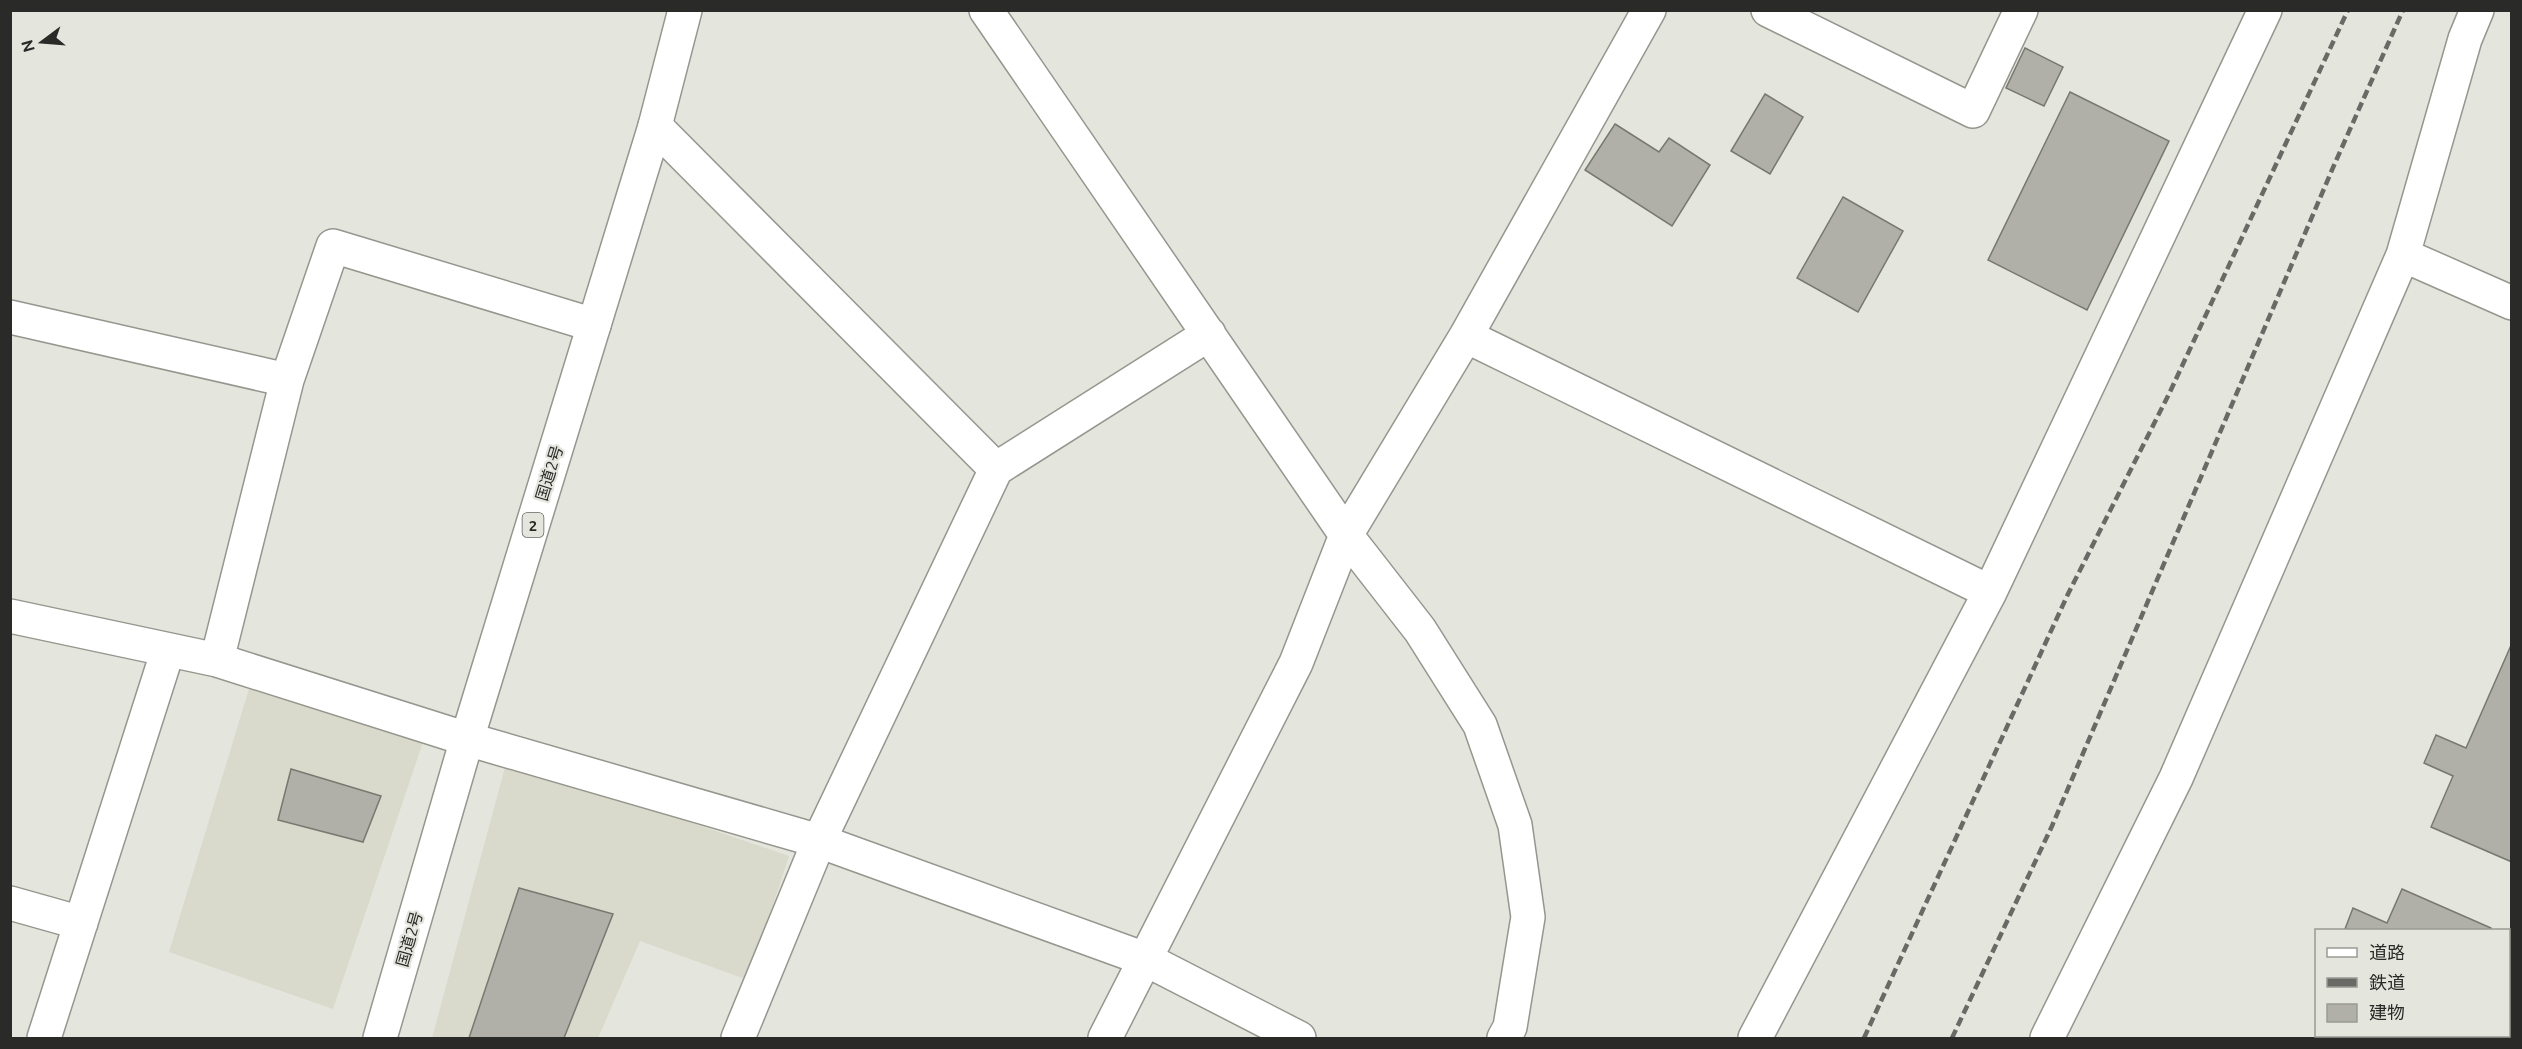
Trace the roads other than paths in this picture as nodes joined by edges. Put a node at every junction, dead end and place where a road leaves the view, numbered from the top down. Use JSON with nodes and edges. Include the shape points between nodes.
{"nodes":[{"id":1,"x":684,"y":10,"type":"edge"},
{"id":2,"x":986,"y":10,"type":"edge"},
{"id":3,"x":1649,"y":10,"type":"edge"},
{"id":4,"x":1768,"y":10,"type":"edge"},
{"id":5,"x":2021,"y":10,"type":"edge"},
{"id":6,"x":2265,"y":10,"type":"edge"},
{"id":7,"x":2476,"y":10,"type":"edge"},
{"id":8,"x":655,"y":126,"type":"junction"},
{"id":9,"x":2403,"y":255,"type":"junction"},
{"id":10,"x":2511,"y":303,"type":"edge"},
{"id":11,"x":10,"y":317,"type":"edge"},
{"id":12,"x":594,"y":326,"type":"junction"},
{"id":13,"x":1209,"y":334,"type":"junction"},
{"id":14,"x":1466,"y":336,"type":"junction"},
{"id":15,"x":287,"y":380,"type":"junction"},
{"id":16,"x":996,"y":469,"type":"junction"},
{"id":17,"x":1346,"y":535,"type":"junction"},
{"id":18,"x":1990,"y":592,"type":"junction"},
{"id":19,"x":10,"y":616,"type":"edge"},
{"id":20,"x":168,"y":650,"type":"junction"},
{"id":21,"x":217,"y":660,"type":"junction"},
{"id":22,"x":467,"y":739,"type":"junction"},
{"id":23,"x":819,"y":841,"type":"junction"},
{"id":24,"x":10,"y":903,"type":"edge"},
{"id":25,"x":81,"y":923,"type":"junction"},
{"id":26,"x":1145,"y":960,"type":"junction"},
{"id":27,"x":44,"y":1038,"type":"edge"},
{"id":28,"x":380,"y":1038,"type":"edge"},
{"id":29,"x":738,"y":1038,"type":"edge"},
{"id":30,"x":1105,"y":1038,"type":"edge"},
{"id":31,"x":1299,"y":1038,"type":"edge"},
{"id":32,"x":1504,"y":1038,"type":"edge"},
{"id":33,"x":1755,"y":1038,"type":"edge"},
{"id":34,"x":2047,"y":1038,"type":"edge"}],
"edges":[{"from":1,"to":8,"type":"main road","name":"国道2号","number":"2"},
{"from":2,"to":13,"type":"main road"},
{"from":3,"to":14,"type":"main road"},
{"from":4,"to":5,"type":"main road","via":[[1973,111]]},
{"from":6,"to":18,"type":"main road"},
{"from":7,"to":9,"type":"main road"},
{"from":8,"to":12,"type":"main road","name":"国道2号","number":"2"},
{"from":8,"to":16,"type":"main road"},
{"from":9,"to":10,"type":"main road"},
{"from":9,"to":34,"type":"main road","via":[[2176,778]]},
{"from":11,"to":15,"type":"main road"},
{"from":12,"to":15,"type":"main road","via":[[333,246]]},
{"from":12,"to":22,"type":"main road","name":"国道2号","number":"2"},
{"from":13,"to":16,"type":"main road"},
{"from":13,"to":17,"type":"main road"},
{"from":14,"to":17,"type":"main road"},
{"from":14,"to":18,"type":"main road"},
{"from":15,"to":21,"type":"main road"},
{"from":16,"to":23,"type":"main road"},
{"from":17,"to":26,"type":"main road","via":[[1296,663]]},
{"from":17,"to":32,"type":"main road","via":[[1420,630],[1480,725],[1515,825],[1528,917],[1510,1027]]},
{"from":18,"to":33,"type":"main road"},
{"from":19,"to":20,"type":"main road"},
{"from":20,"to":21,"type":"main road"},
{"from":20,"to":25,"type":"main road"},
{"from":21,"to":22,"type":"main road"},
{"from":22,"to":23,"type":"main road"},
{"from":22,"to":28,"type":"main road","name":"国道2号","number":"2"},
{"from":23,"to":26,"type":"main road"},
{"from":23,"to":29,"type":"main road"},
{"from":24,"to":25,"type":"main road"},
{"from":25,"to":27,"type":"main road"},
{"from":26,"to":30,"type":"main road"},
{"from":26,"to":31,"type":"main road"}]}
